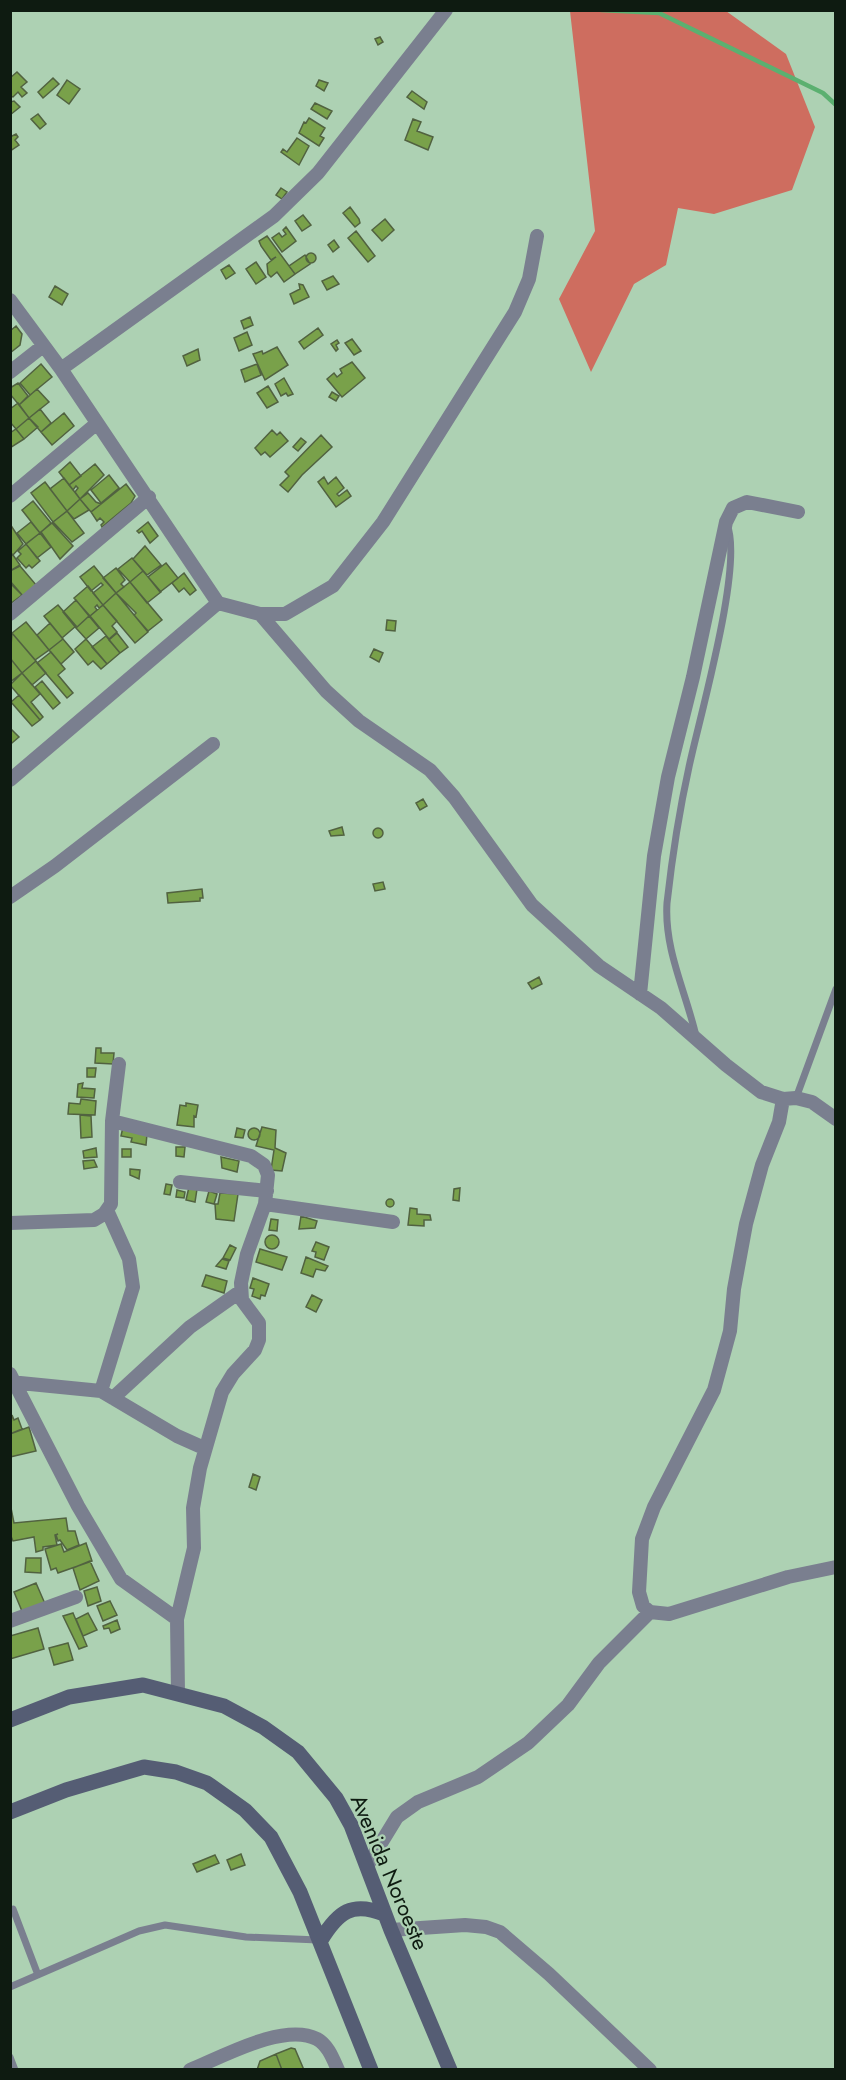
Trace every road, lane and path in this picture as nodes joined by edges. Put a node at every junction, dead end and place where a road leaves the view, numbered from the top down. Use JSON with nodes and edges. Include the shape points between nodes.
{"nodes":[{"id":1,"x":446,"y":10,"type":"edge"},
{"id":2,"x":537,"y":236,"type":"dead end"},
{"id":3,"x":10,"y":300,"type":"edge"},
{"id":4,"x":44,"y":346,"type":"junction"},
{"id":5,"x":61,"y":369,"type":"junction"},
{"id":6,"x":10,"y":372,"type":"edge"},
{"id":7,"x":96,"y":424,"type":"junction"},
{"id":8,"x":10,"y":496,"type":"edge"},
{"id":9,"x":148,"y":497,"type":"junction"},
{"id":10,"x":798,"y":512,"type":"dead end"},
{"id":11,"x":726,"y":522,"type":"junction"},
{"id":12,"x":218,"y":603,"type":"junction"},
{"id":13,"x":10,"y":614,"type":"edge"},
{"id":14,"x":260,"y":614,"type":"junction"},
{"id":15,"x":213,"y":744,"type":"dead end"},
{"id":16,"x":10,"y":780,"type":"edge"},
{"id":17,"x":10,"y":897,"type":"edge"},
{"id":18,"x":836,"y":989,"type":"edge"},
{"id":19,"x":640,"y":994,"type":"junction"},
{"id":20,"x":697,"y":1039,"type":"junction"},
{"id":21,"x":119,"y":1064,"type":"dead end"},
{"id":22,"x":789,"y":1098,"type":"junction"},
{"id":23,"x":836,"y":1119,"type":"edge"},
{"id":24,"x":112,"y":1121,"type":"junction"},
{"id":25,"x":180,"y":1182,"type":"dead end"},
{"id":26,"x":266,"y":1198,"type":"junction"},
{"id":27,"x":107,"y":1210,"type":"junction"},
{"id":28,"x":393,"y":1222,"type":"dead end"},
{"id":29,"x":10,"y":1223,"type":"edge"},
{"id":30,"x":241,"y":1291,"type":"junction"},
{"id":31,"x":12,"y":1379,"type":"edge"},
{"id":32,"x":107,"y":1394,"type":"junction"},
{"id":33,"x":204,"y":1448,"type":"junction"},
{"id":34,"x":836,"y":1567,"type":"edge"},
{"id":35,"x":76,"y":1597,"type":"dead end"},
{"id":36,"x":650,"y":1612,"type":"junction"},
{"id":37,"x":177,"y":1619,"type":"junction"},
{"id":38,"x":10,"y":1621,"type":"edge"},
{"id":39,"x":178,"y":1693,"type":"junction"},
{"id":40,"x":10,"y":1720,"type":"edge"},
{"id":41,"x":10,"y":1812,"type":"edge"},
{"id":42,"x":367,"y":1866,"type":"junction"},
{"id":43,"x":13,"y":1910,"type":"dead end"},
{"id":44,"x":384,"y":1914,"type":"junction"},
{"id":45,"x":391,"y":1930,"type":"junction"},
{"id":46,"x":321,"y":1940,"type":"junction"},
{"id":47,"x":38,"y":1975,"type":"junction"},
{"id":48,"x":10,"y":1988,"type":"edge"},
{"id":49,"x":224,"y":2056,"type":"junction"},
{"id":50,"x":10,"y":2057,"type":"edge"},
{"id":51,"x":15,"y":2070,"type":"edge"},
{"id":52,"x":190,"y":2070,"type":"edge"},
{"id":53,"x":230,"y":2070,"type":"edge"},
{"id":54,"x":338,"y":2070,"type":"edge"},
{"id":55,"x":371,"y":2070,"type":"edge"},
{"id":56,"x":450,"y":2070,"type":"edge"},
{"id":57,"x":650,"y":2070,"type":"edge"}],
"edges":[{"from":1,"to":5,"type":"street","via":[[318,173],[274,216]]},
{"from":2,"to":14,"type":"street","via":[[529,279],[514,312],[382,522],[333,586],[285,614]]},
{"from":3,"to":4,"type":"street"},
{"from":4,"to":5,"type":"street"},
{"from":4,"to":6,"type":"street"},
{"from":5,"to":7,"type":"street"},
{"from":7,"to":8,"type":"street"},
{"from":7,"to":9,"type":"street"},
{"from":9,"to":12,"type":"street"},
{"from":9,"to":13,"type":"street"},
{"from":10,"to":11,"type":"street","via":[[747,502],[733,508]]},
{"from":11,"to":19,"type":"street","via":[[668,777],[654,856]]},
{"from":11,"to":20,"type":"lane","via":[[732,549],[723,616],[673,850],[666,923]]},
{"from":12,"to":14,"type":"street"},
{"from":12,"to":16,"type":"street"},
{"from":14,"to":19,"type":"street","via":[[326,691],[358,721],[430,770],[532,905],[599,966]]},
{"from":15,"to":17,"type":"street"},
{"from":18,"to":22,"type":"lane"},
{"from":19,"to":20,"type":"street"},
{"from":20,"to":22,"type":"street","via":[[761,1092]]},
{"from":21,"to":24,"type":"street"},
{"from":22,"to":23,"type":"street","via":[[812,1102]]},
{"from":22,"to":36,"type":"street","via":[[762,1165],[746,1224],[730,1331],[717,1382],[642,1539],[639,1592],[643,1606]]},
{"from":24,"to":26,"type":"street","via":[[252,1156],[264,1165],[268,1175]]},
{"from":24,"to":27,"type":"street","via":[[111,1203]]},
{"from":25,"to":26,"type":"street"},
{"from":26,"to":28,"type":"street"},
{"from":26,"to":30,"type":"street","via":[[247,1254]]},
{"from":27,"to":29,"type":"street","via":[[94,1220]]},
{"from":27,"to":32,"type":"street","via":[[129,1259],[132,1287]]},
{"from":30,"to":32,"type":"street"},
{"from":30,"to":33,"type":"street","via":[[242,1300],[259,1323],[259,1340],[222,1392]]},
{"from":31,"to":32,"type":"street"},
{"from":31,"to":37,"type":"street","via":[[121,1579]]},
{"from":32,"to":33,"type":"street"},
{"from":33,"to":37,"type":"street","via":[[193,1508],[194,1548]]},
{"from":34,"to":36,"type":"street","via":[[788,1577],[692,1609],[669,1614]]},
{"from":35,"to":38,"type":"street"},
{"from":36,"to":42,"type":"street","via":[[599,1663],[562,1711],[528,1743],[478,1777],[418,1802],[397,1816]]},
{"from":37,"to":39,"type":"street"},
{"from":39,"to":40,"type":"street","name":"Avenida Noroeste","via":[[143,1685],[69,1697]]},
{"from":39,"to":42,"type":"street","name":"Avenida Noroeste","via":[[224,1706],[298,1752],[336,1798]]},
{"from":41,"to":46,"type":"street","via":[[66,1790],[144,1767],[176,1772],[207,1783],[245,1810],[271,1837]]},
{"from":42,"to":44,"type":"street","name":"Avenida Noroeste"},
{"from":43,"to":47,"type":"lane"},
{"from":44,"to":45,"type":"street","name":"Avenida Noroeste"},
{"from":44,"to":46,"type":"street","via":[[362,1908],[345,1912]]},
{"from":45,"to":56,"type":"street","name":"Avenida Noroeste"},
{"from":45,"to":57,"type":"street","via":[[465,1925],[500,1932]]},
{"from":46,"to":47,"type":"lane","via":[[246,1937],[165,1925],[140,1931]]},
{"from":46,"to":55,"type":"street"},
{"from":47,"to":48,"type":"lane"},
{"from":49,"to":52,"type":"street"},
{"from":49,"to":53,"type":"street"},
{"from":49,"to":54,"type":"street","via":[[273,2037],[307,2035],[326,2047]]},
{"from":50,"to":51,"type":"lane"}]}
